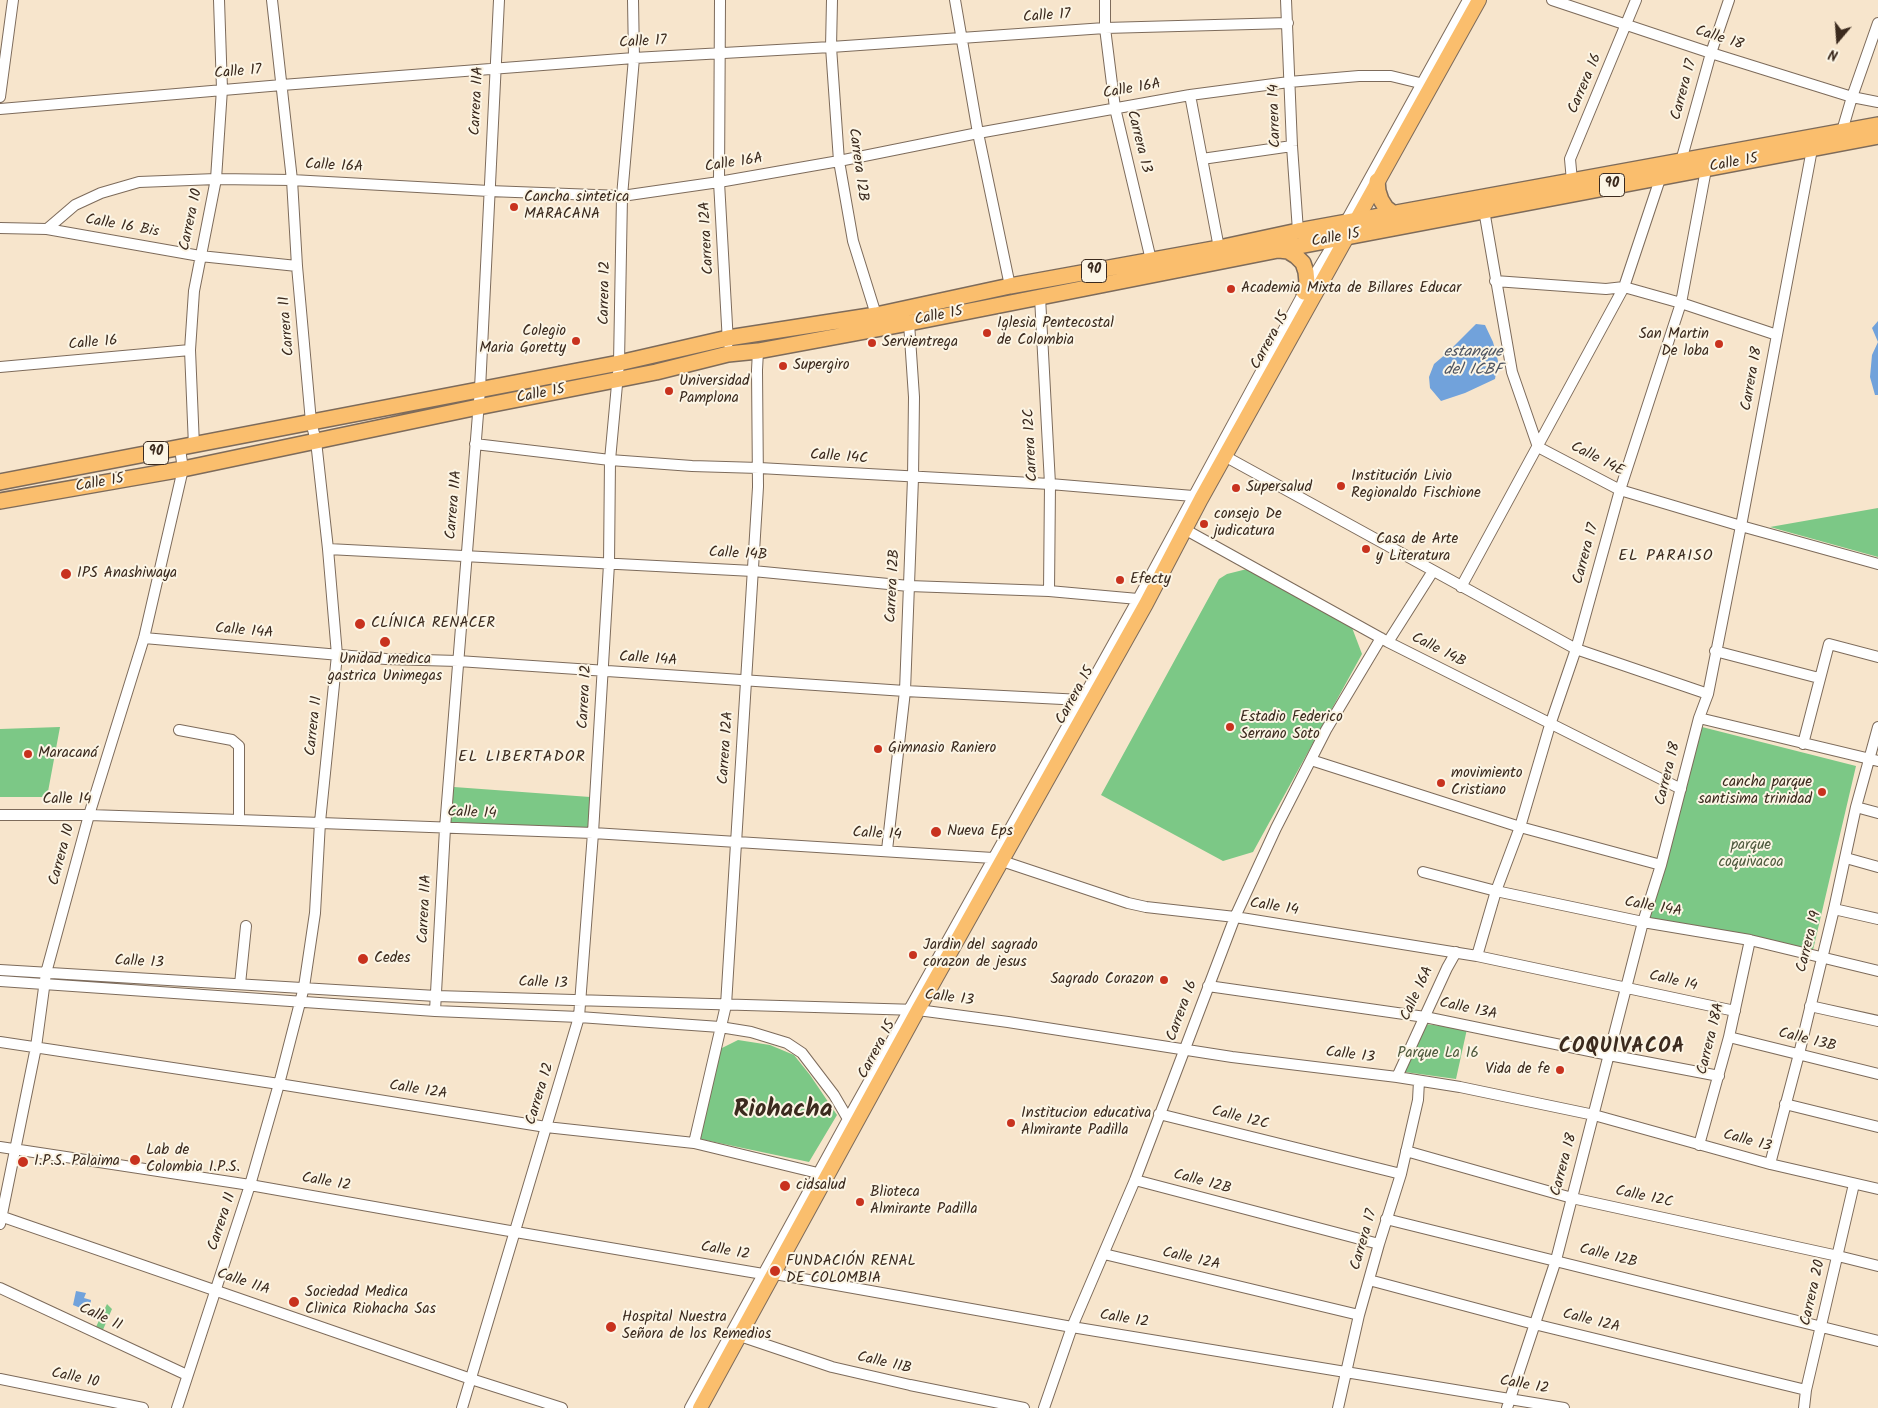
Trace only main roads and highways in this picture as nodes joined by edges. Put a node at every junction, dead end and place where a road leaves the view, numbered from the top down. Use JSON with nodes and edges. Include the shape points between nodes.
{"nodes":[{"id":1,"x":1479,"y":0,"type":"edge"},
{"id":2,"x":1878,"y":125,"type":"edge"},
{"id":3,"x":1878,"y":136,"type":"edge"},
{"id":4,"x":1813,"y":143,"type":"junction"},
{"id":5,"x":1707,"y":162,"type":"junction"},
{"id":6,"x":1378,"y":181,"type":"junction"},
{"id":7,"x":1394,"y":214,"type":"junction"},
{"id":8,"x":1346,"y":230,"type":"junction"},
{"id":9,"x":1278,"y":250,"type":"junction"},
{"id":10,"x":1304,"y":292,"type":"road end"},
{"id":11,"x":879,"y":322,"type":"junction"},
{"id":12,"x":0,"y":482,"type":"edge"},
{"id":13,"x":0,"y":501,"type":"edge"},
{"id":14,"x":700,"y":1408,"type":"edge"}],
"edges":[{"from":1,"to":6,"type":"main road","name":"Carrera 15","via":[[1426,84]]},
{"from":2,"to":4,"type":"highway","name":"Calle 15","number":"90","via":[[1842,131]]},
{"from":3,"to":4,"type":"highway","name":"Calle 15","number":"90"},
{"from":4,"to":5,"type":"highway","name":"Calle 15","number":"90"},
{"from":5,"to":7,"type":"highway","name":"Calle 15","number":"90","via":[[1681,161]]},
{"from":5,"to":8,"type":"highway","name":"Calle 15","number":"90","via":[[1661,176],[1484,210]]},
{"from":6,"to":7,"type":"highway","via":[[1381,200]]},
{"from":6,"to":8,"type":"main road","name":"Carrera 15"},
{"from":7,"to":8,"type":"highway","name":"Calle 15","number":"90"},
{"from":8,"to":9,"type":"highway","name":"Calle 15","number":"90"},
{"from":8,"to":11,"type":"highway","name":"Calle 15","number":"90","via":[[1298,231],[1010,286]]},
{"from":8,"to":14,"type":"main road","name":"Carrera 15","via":[[1197,498],[1186,530],[1142,601],[914,1010],[769,1274],[740,1336]]},
{"from":9,"to":10,"type":"highway","via":[[1288,251],[1303,263],[1307,282]]},
{"from":9,"to":11,"type":"highway","name":"Calle 15","number":"90","via":[[909,324]]},
{"from":11,"to":12,"type":"highway","name":"Calle 15","number":"90","via":[[728,338]]},
{"from":11,"to":13,"type":"highway","name":"Calle 15","number":"90","via":[[758,351],[728,354],[617,380],[183,469]]}]}
